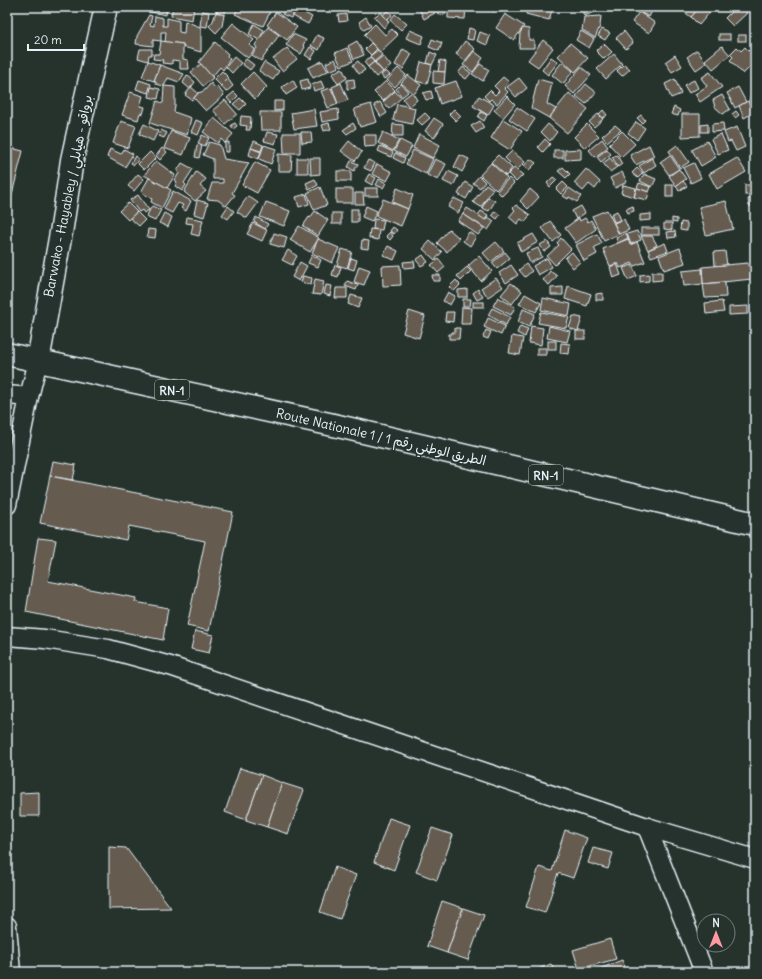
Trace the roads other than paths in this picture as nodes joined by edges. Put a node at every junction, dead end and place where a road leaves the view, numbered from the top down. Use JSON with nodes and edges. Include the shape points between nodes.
{"nodes":[{"id":1,"x":106,"y":7,"type":"edge"},
{"id":2,"x":7,"y":354,"type":"edge"},
{"id":3,"x":38,"y":361,"type":"junction"},
{"id":4,"x":7,"y":395,"type":"edge"},
{"id":5,"x":29,"y":397,"type":"junction"},
{"id":6,"x":7,"y":506,"type":"edge"},
{"id":7,"x":755,"y":524,"type":"edge"},
{"id":8,"x":7,"y":636,"type":"edge"},
{"id":9,"x":647,"y":827,"type":"junction"},
{"id":10,"x":755,"y":859,"type":"edge"},
{"id":11,"x":7,"y":926,"type":"edge"},
{"id":12,"x":11,"y":972,"type":"edge"},
{"id":13,"x":704,"y":972,"type":"edge"}],
"edges":[{"from":1,"to":3,"type":"main road","name":"Barwako - Hayabley / برواقو - هيابلي","via":[[72,160]]},
{"from":2,"to":3,"type":"main road","name":"Route Nationale 1 / الطريق الوطني رقم 1","number":"RN-1"},
{"from":3,"to":5,"type":"street"},
{"from":3,"to":7,"type":"main road","name":"Route Nationale 1 / الطريق الوطني رقم 1","number":"RN-1","via":[[338,426]]},
{"from":4,"to":5,"type":"street"},
{"from":5,"to":6,"type":"street"},
{"from":8,"to":9,"type":"street","via":[[108,649],[170,666]]},
{"from":9,"to":10,"type":"street"},
{"from":9,"to":13,"type":"street"},
{"from":11,"to":12,"type":"street"}]}
